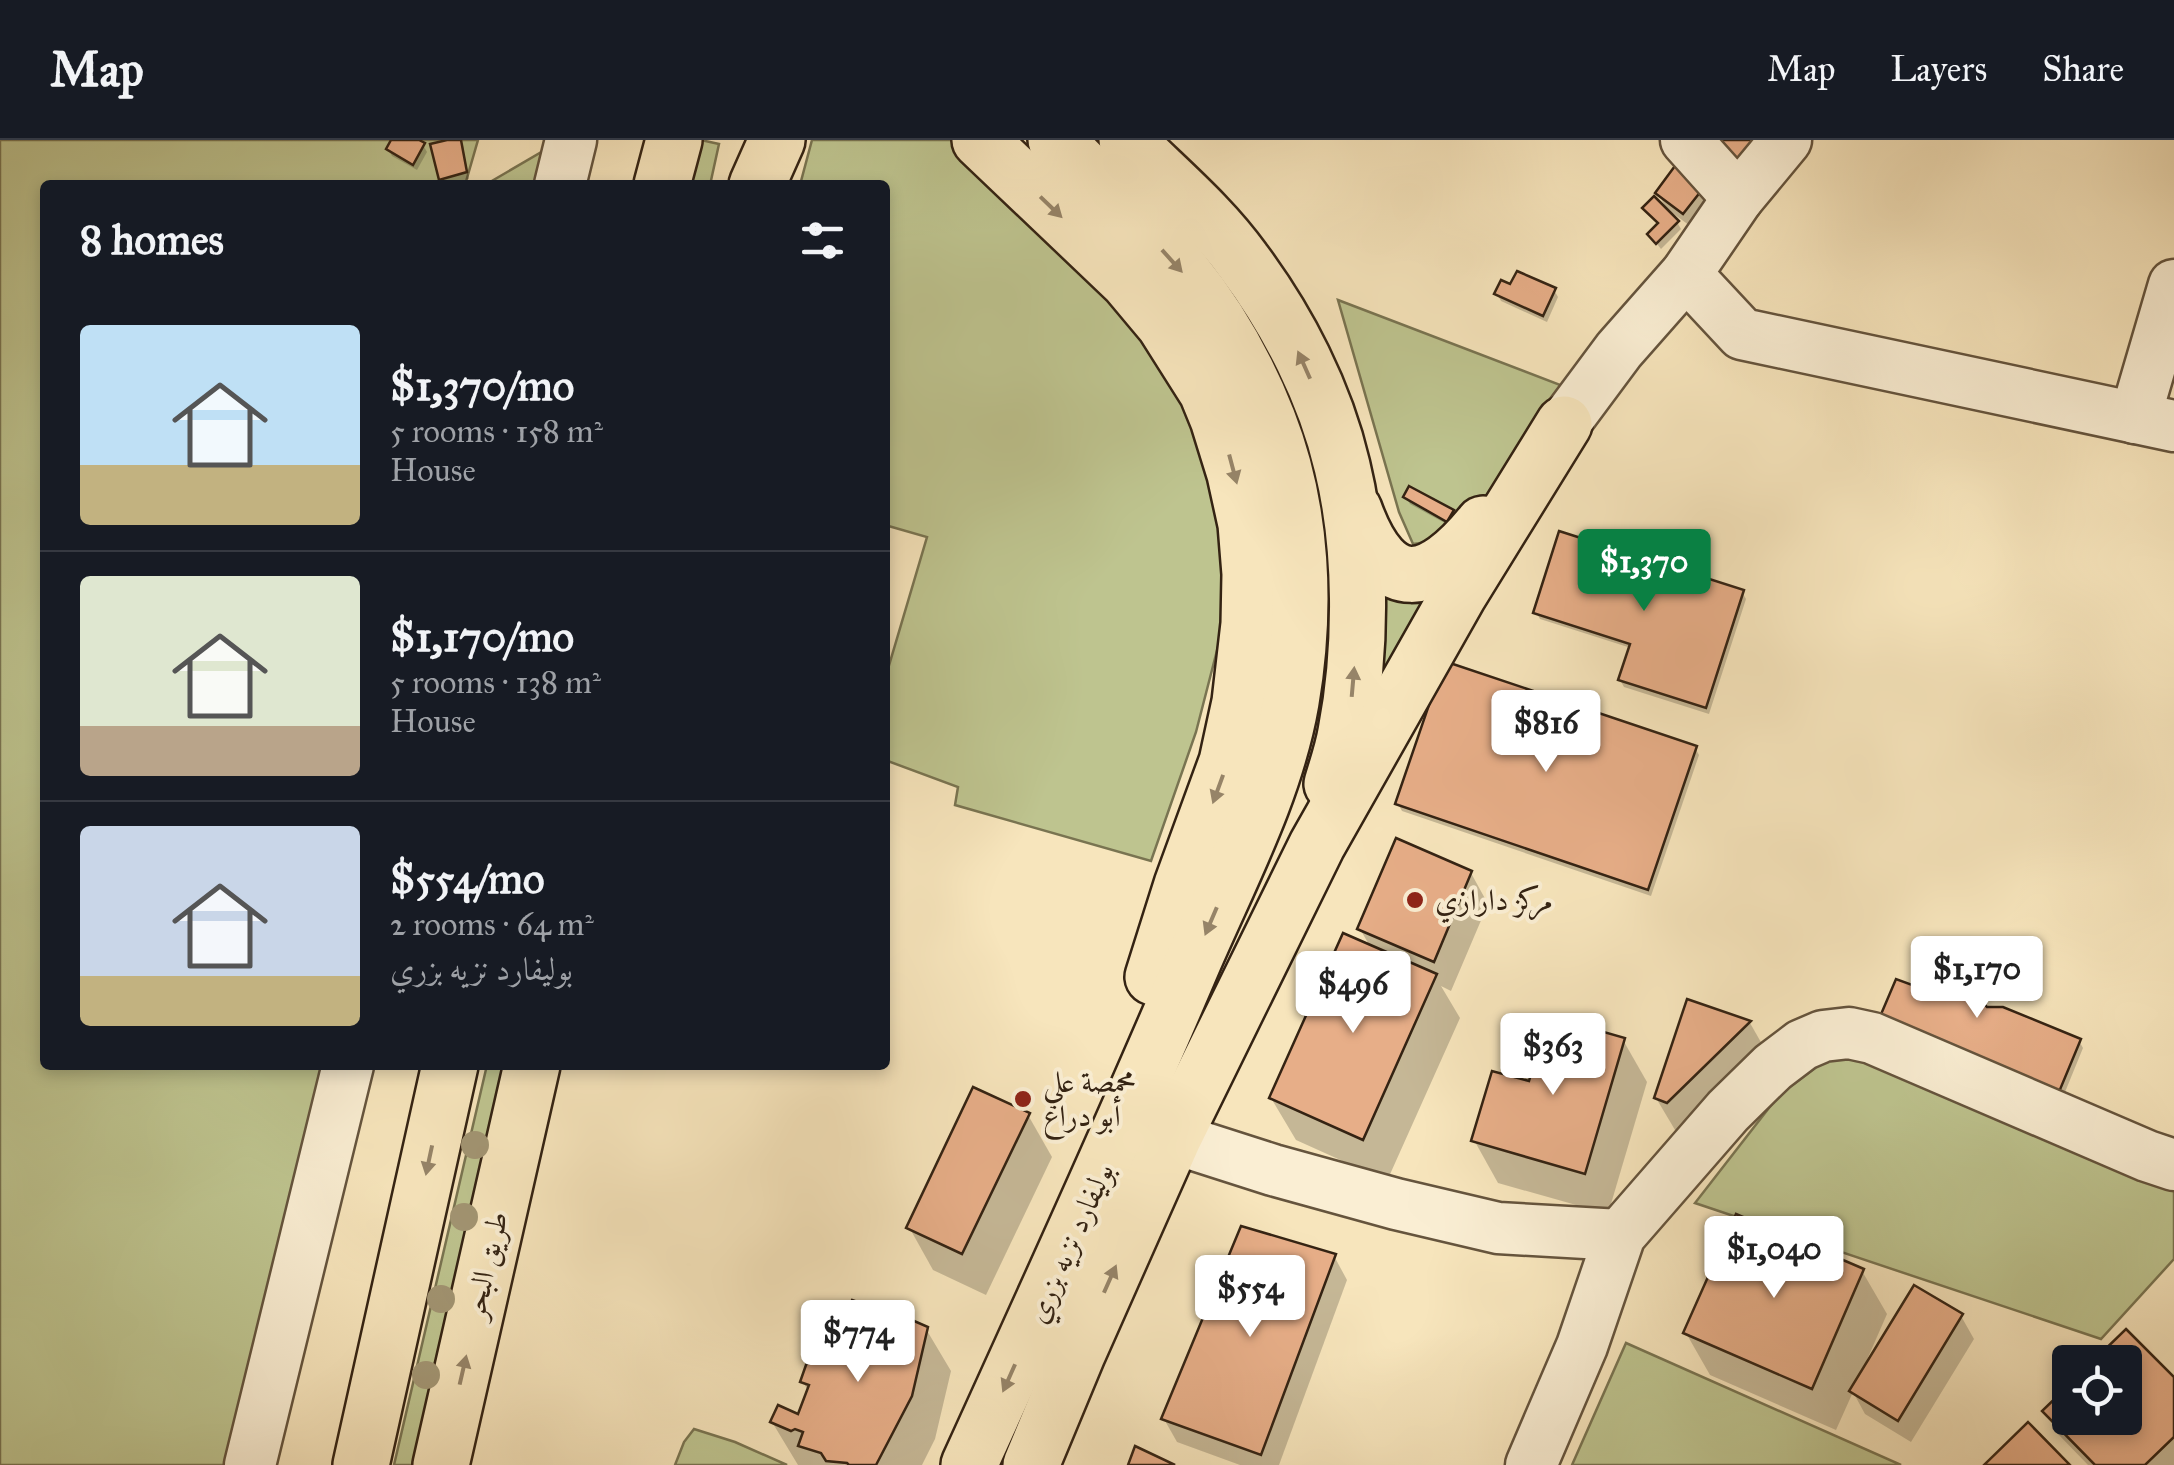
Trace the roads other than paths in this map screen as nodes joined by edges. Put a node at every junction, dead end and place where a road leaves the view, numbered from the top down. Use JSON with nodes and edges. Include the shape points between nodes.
{"nodes":[{"id":1,"x":571,"y":140,"type":"edge"},
{"id":2,"x":674,"y":140,"type":"edge"},
{"id":3,"x":741,"y":140,"type":"edge"},
{"id":4,"x":777,"y":140,"type":"edge"},
{"id":5,"x":980,"y":140,"type":"edge"},
{"id":6,"x":1056,"y":140,"type":"edge"},
{"id":7,"x":1126,"y":140,"type":"edge"},
{"id":8,"x":1686,"y":140,"type":"edge"},
{"id":9,"x":1786,"y":140,"type":"edge"},
{"id":10,"x":561,"y":180,"type":"edge"},
{"id":11,"x":663,"y":180,"type":"edge"},
{"id":12,"x":732,"y":180,"type":"edge"},
{"id":13,"x":759,"y":180,"type":"edge"},
{"id":14,"x":1738,"y":198,"type":"junction"},
{"id":15,"x":1686,"y":274,"type":"junction"},
{"id":16,"x":2174,"y":285,"type":"edge"},
{"id":17,"x":2155,"y":422,"type":"edge"},
{"id":18,"x":1564,"y":424,"type":"junction"},
{"id":19,"x":1346,"y":489,"type":"junction"},
{"id":20,"x":1318,"y":845,"type":"junction"},
{"id":21,"x":347,"y":1070,"type":"edge"},
{"id":22,"x":449,"y":1070,"type":"edge"},
{"id":23,"x":531,"y":1070,"type":"edge"},
{"id":24,"x":1173,"y":1138,"type":"junction"},
{"id":25,"x":1115,"y":1144,"type":"junction"},
{"id":26,"x":2174,"y":1165,"type":"edge"},
{"id":27,"x":1620,"y":1236,"type":"junction"},
{"id":28,"x":250,"y":1465,"type":"edge"},
{"id":29,"x":361,"y":1465,"type":"edge"},
{"id":30,"x":441,"y":1465,"type":"edge"},
{"id":31,"x":969,"y":1465,"type":"edge"},
{"id":32,"x":1030,"y":1465,"type":"edge"},
{"id":33,"x":1530,"y":1465,"type":"edge"}],
"edges":[{"from":1,"to":10,"type":"street"},
{"from":2,"to":11,"type":"highway"},
{"from":3,"to":12,"type":"highway"},
{"from":4,"to":13,"type":"highway"},
{"from":5,"to":25,"type":"highway","one_way":true,"via":[[1164,324],[1213,406],[1246,524],[1249,624],[1228,762],[1153,976]]},
{"from":6,"to":25,"type":"highway","name":"بوليفارد نزيه بزري","one_way":true,"via":[[1177,265],[1245,368],[1286,475],[1301,596],[1290,704],[1264,799]]},
{"from":19,"to":7,"type":"highway","one_way":true,"via":[[1329,422],[1268,296],[1208,219]]},
{"from":8,"to":14,"type":"street"},
{"from":9,"to":14,"type":"street"},
{"from":14,"to":15,"type":"street"},
{"from":15,"to":17,"type":"street","via":[[1742,334]]},
{"from":15,"to":18,"type":"street"},
{"from":16,"to":17,"type":"street"},
{"from":18,"to":19,"type":"highway","via":[[1466,545],[1422,574],[1397,572],[1379,558]]},
{"from":18,"to":20,"type":"highway"},
{"from":20,"to":19,"type":"highway","one_way":true,"via":[[1346,735],[1354,672],[1355,556]]},
{"from":20,"to":24,"type":"highway","name":"بوليفارد نزيه بزري"},
{"from":21,"to":28,"type":"street"},
{"from":22,"to":29,"type":"highway","one_way":true},
{"from":30,"to":23,"type":"highway","name":"طريق البحر","one_way":true},
{"from":24,"to":27,"type":"street","via":[[1378,1200],[1498,1228]]},
{"from":32,"to":24,"type":"highway","name":"بوليفارد نزيه بزري","one_way":true},
{"from":25,"to":31,"type":"highway","name":"بوليفارد نزيه بزري","one_way":true},
{"from":26,"to":27,"type":"street","via":[[1872,1038],[1824,1036],[1773,1067]]},
{"from":27,"to":33,"type":"street"}]}
